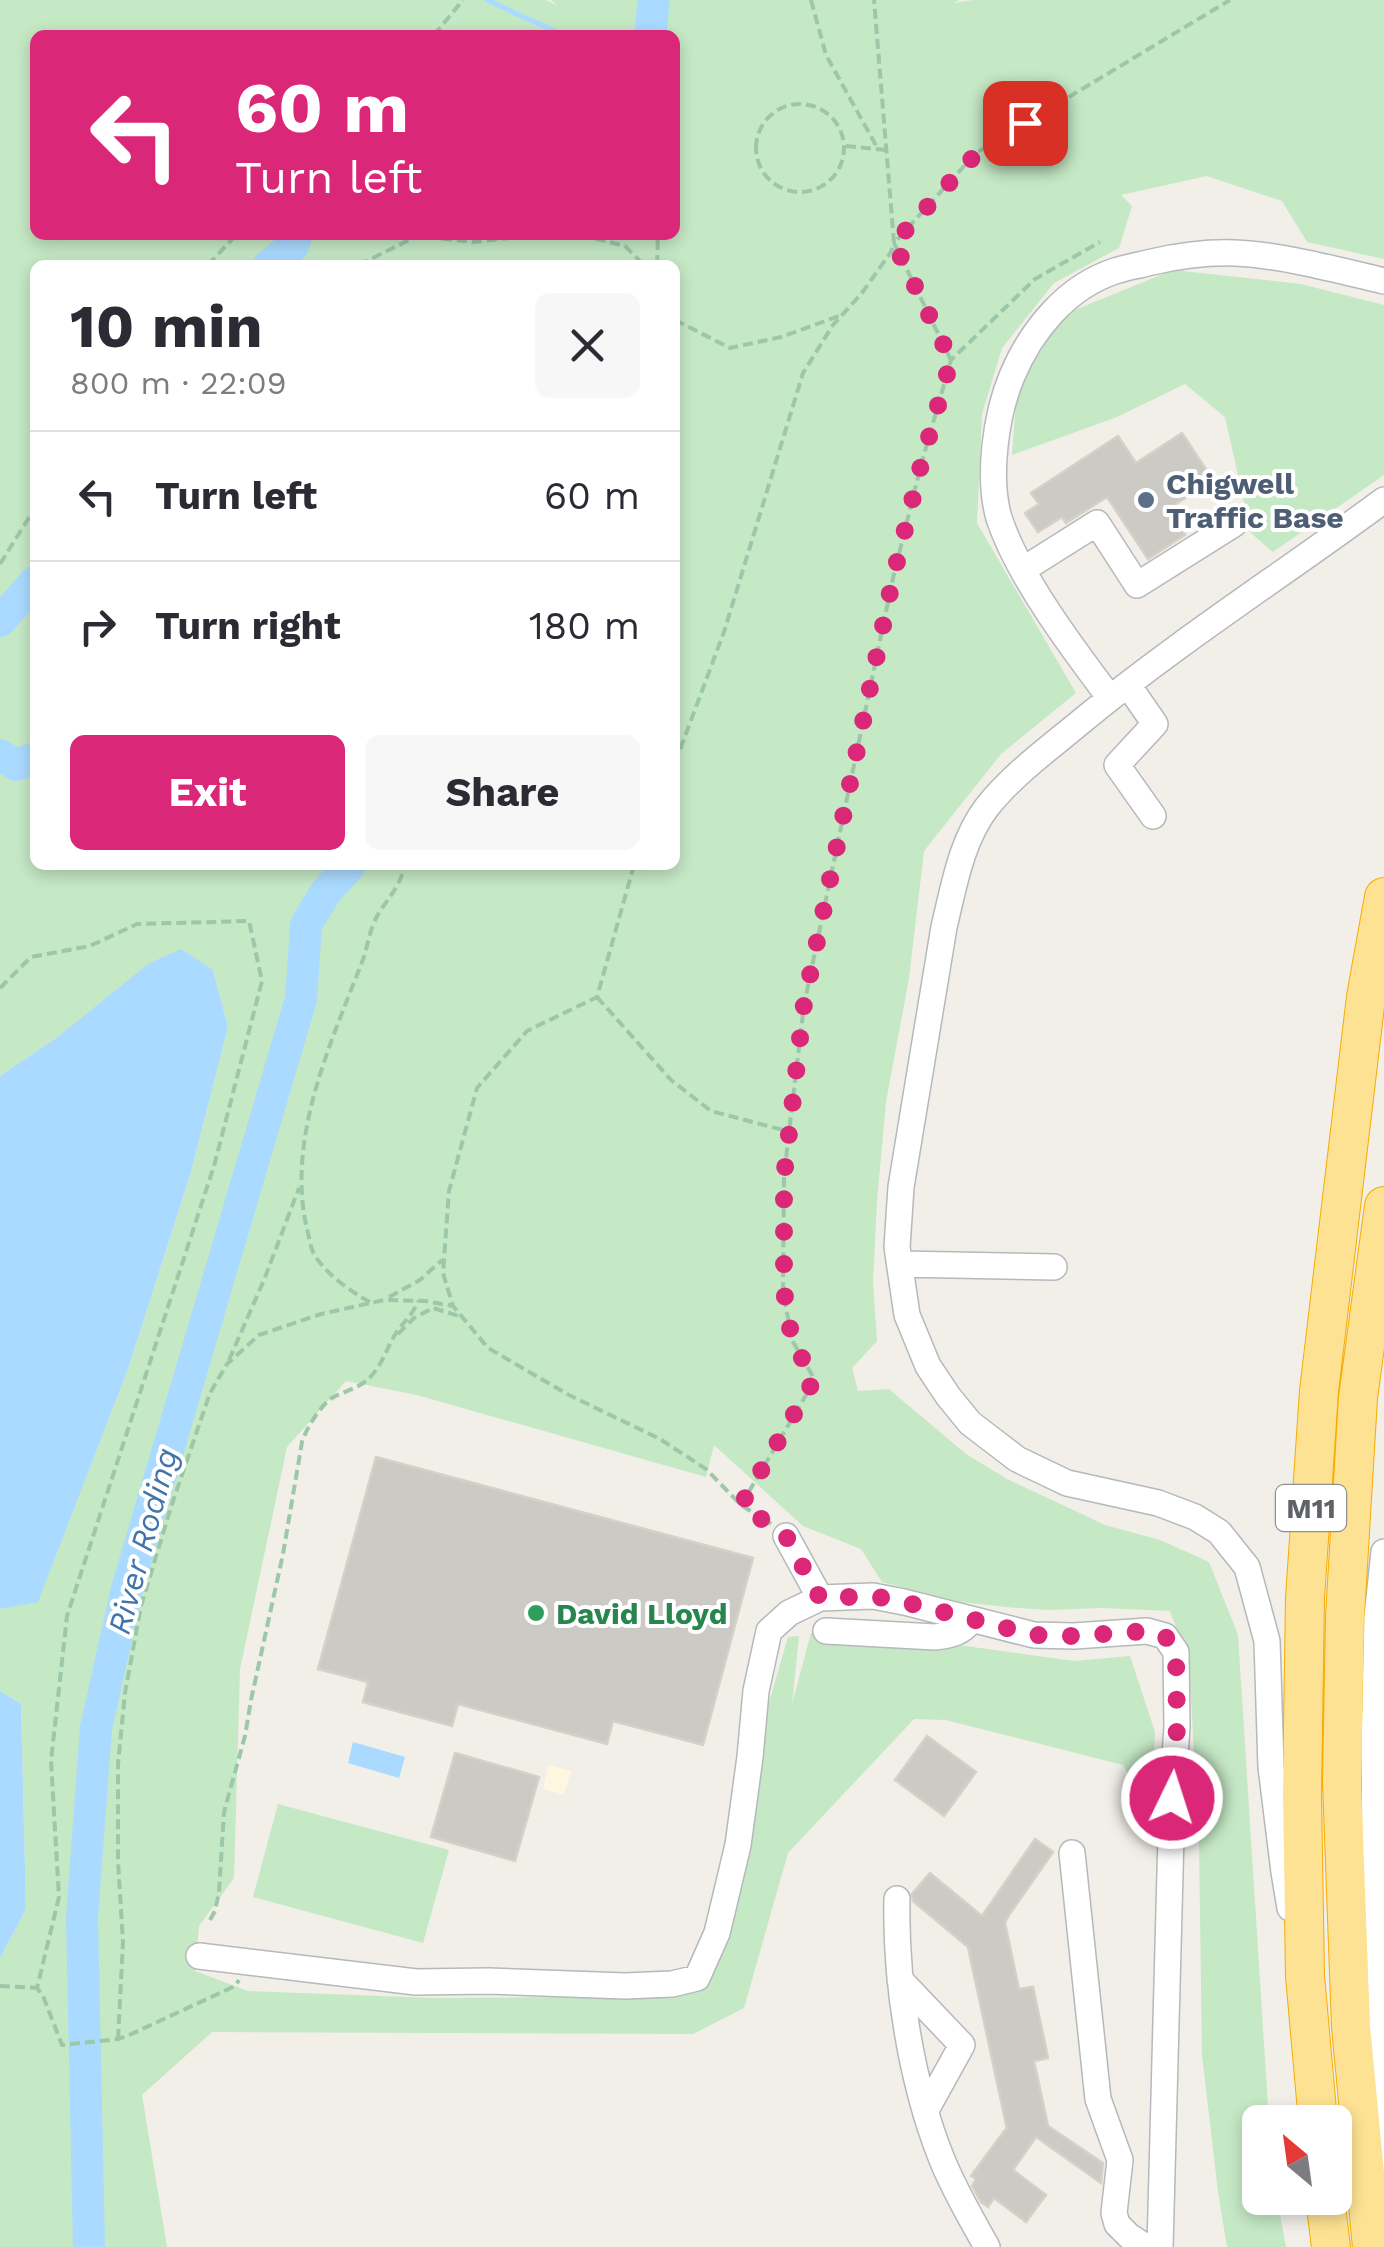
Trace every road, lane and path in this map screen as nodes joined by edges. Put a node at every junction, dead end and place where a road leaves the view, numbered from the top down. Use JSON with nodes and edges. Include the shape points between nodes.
{"nodes":[{"id":1,"x":463,"y":0,"type":"edge"},
{"id":2,"x":811,"y":0,"type":"edge"},
{"id":3,"x":874,"y":0,"type":"edge"},
{"id":4,"x":1230,"y":0,"type":"edge"},
{"id":5,"x":438,"y":30,"type":"edge"},
{"id":6,"x":844,"y":146,"type":"junction"},
{"id":7,"x":878,"y":148,"type":"junction"},
{"id":8,"x":886,"y":150,"type":"junction"},
{"id":9,"x":231,"y":240,"type":"edge"},
{"id":10,"x":409,"y":240,"type":"edge"},
{"id":11,"x":455,"y":240,"type":"edge"},
{"id":12,"x":491,"y":240,"type":"edge"},
{"id":13,"x":601,"y":240,"type":"edge"},
{"id":14,"x":1100,"y":242,"type":"dead end"},
{"id":15,"x":894,"y":243,"type":"junction"},
{"id":16,"x":213,"y":260,"type":"edge"},
{"id":17,"x":369,"y":260,"type":"edge"},
{"id":18,"x":639,"y":260,"type":"edge"},
{"id":19,"x":1384,"y":281,"type":"edge"},
{"id":20,"x":841,"y":316,"type":"junction"},
{"id":21,"x":680,"y":323,"type":"edge"},
{"id":22,"x":951,"y":360,"type":"junction"},
{"id":23,"x":1384,"y":500,"type":"edge"},
{"id":24,"x":30,"y":516,"type":"edge"},
{"id":25,"x":1234,"y":524,"type":"dead end"},
{"id":26,"x":0,"y":564,"type":"edge"},
{"id":27,"x":1024,"y":570,"type":"junction"},
{"id":28,"x":1119,"y":691,"type":"junction"},
{"id":29,"x":680,"y":750,"type":"edge"},
{"id":30,"x":1153,"y":816,"type":"dead end"},
{"id":31,"x":404,"y":870,"type":"edge"},
{"id":32,"x":633,"y":870,"type":"edge"},
{"id":33,"x":1384,"y":897,"type":"edge"},
{"id":34,"x":0,"y":988,"type":"edge"},
{"id":35,"x":597,"y":997,"type":"junction"},
{"id":36,"x":789,"y":1132,"type":"junction"},
{"id":37,"x":300,"y":1183,"type":"junction"},
{"id":38,"x":1384,"y":1206,"type":"edge"},
{"id":39,"x":444,"y":1258,"type":"junction"},
{"id":40,"x":900,"y":1264,"type":"junction"},
{"id":41,"x":1054,"y":1267,"type":"dead end"},
{"id":42,"x":384,"y":1300,"type":"junction"},
{"id":43,"x":418,"y":1301,"type":"junction"},
{"id":44,"x":372,"y":1303,"type":"junction"},
{"id":45,"x":453,"y":1306,"type":"junction"},
{"id":46,"x":462,"y":1317,"type":"junction"},
{"id":47,"x":394,"y":1337,"type":"junction"},
{"id":48,"x":227,"y":1364,"type":"junction"},
{"id":49,"x":741,"y":1505,"type":"junction"},
{"id":50,"x":786,"y":1536,"type":"joint"},
{"id":51,"x":1384,"y":1552,"type":"edge"},
{"id":52,"x":820,"y":1598,"type":"junction"},
{"id":53,"x":972,"y":1620,"type":"junction"},
{"id":54,"x":826,"y":1631,"type":"dead end"},
{"id":55,"x":1072,"y":1852,"type":"dead end"},
{"id":56,"x":896,"y":1898,"type":"dead end"},
{"id":57,"x":210,"y":1920,"type":"dead end"},
{"id":58,"x":198,"y":1956,"type":"dead end"},
{"id":59,"x":250,"y":1964,"type":"junction"},
{"id":60,"x":1305,"y":1976,"type":"junction"},
{"id":61,"x":900,"y":1980,"type":"junction"},
{"id":62,"x":0,"y":1986,"type":"edge"},
{"id":63,"x":37,"y":1988,"type":"junction"},
{"id":64,"x":118,"y":2039,"type":"junction"},
{"id":65,"x":1316,"y":2105,"type":"edge"},
{"id":66,"x":926,"y":2110,"type":"junction"},
{"id":67,"x":1384,"y":2174,"type":"edge"},
{"id":68,"x":1327,"y":2215,"type":"edge"},
{"id":69,"x":988,"y":2247,"type":"edge"},
{"id":70,"x":1146,"y":2247,"type":"edge"},
{"id":71,"x":1160,"y":2247,"type":"edge"},
{"id":72,"x":1330,"y":2247,"type":"edge"},
{"id":73,"x":1372,"y":2247,"type":"edge"}],
"edges":[{"from":1,"to":5,"type":"path"},
{"from":2,"to":7,"type":"path","via":[[826,56]]},
{"from":3,"to":8,"type":"path"},
{"from":4,"to":15,"type":"path","via":[[976,154]]},
{"from":6,"to":6,"type":"path","via":[[834,177],[817,190],[795,193],[766,178],[755,147],[768,117],[794,104],[831,116]]},
{"from":6,"to":7,"type":"path"},
{"from":7,"to":8,"type":"path"},
{"from":8,"to":15,"type":"path"},
{"from":9,"to":16,"type":"path"},
{"from":10,"to":17,"type":"path"},
{"from":11,"to":12,"type":"path"},
{"from":13,"to":18,"type":"path","via":[[625,246]]},
{"from":14,"to":22,"type":"path","via":[[1035,280]]},
{"from":15,"to":20,"type":"path"},
{"from":15,"to":22,"type":"path"},
{"from":19,"to":27,"type":"street","via":[[1236,253],[1114,271],[1078,290],[1046,319],[1004,394],[994,491]]},
{"from":20,"to":21,"type":"path","via":[[730,348]]},
{"from":20,"to":29,"type":"path","via":[[803,374],[724,632]]},
{"from":22,"to":36,"type":"path","via":[[848,784],[804,1004]]},
{"from":23,"to":28,"type":"street"},
{"from":24,"to":26,"type":"path"},
{"from":25,"to":27,"type":"street","via":[[1137,585],[1096,523]]},
{"from":27,"to":28,"type":"street","via":[[1074,649]]},
{"from":28,"to":30,"type":"street","via":[[1154,724],[1117,765]]},
{"from":28,"to":40,"type":"street","via":[[1029,765],[988,806],[967,842],[944,927],[901,1186]]},
{"from":31,"to":37,"type":"path","via":[[374,923],[333,1038],[311,1109]]},
{"from":32,"to":35,"type":"path"},
{"from":33,"to":60,"type":"highway","number":"M11","via":[[1319,1392],[1305,1598]]},
{"from":34,"to":63,"type":"path","via":[[30,958],[90,946],[136,924],[249,921],[262,981],[214,1166],[67,1616],[51,1761],[59,1896]]},
{"from":35,"to":36,"type":"path","via":[[672,1080],[711,1111]]},
{"from":35,"to":39,"type":"path","via":[[527,1031],[476,1088],[449,1192]]},
{"from":36,"to":49,"type":"path","via":[[784,1291],[792,1340],[814,1380]]},
{"from":37,"to":44,"type":"path","via":[[313,1252],[345,1288]]},
{"from":37,"to":48,"type":"path"},
{"from":38,"to":73,"type":"highway","number":"M11","via":[[1358,1398],[1342,1782],[1351,2027]]},
{"from":39,"to":42,"type":"path"},
{"from":39,"to":45,"type":"path"},
{"from":40,"to":41,"type":"street"},
{"from":40,"to":60,"type":"street","via":[[907,1315],[928,1366],[970,1423],[1067,1484],[1195,1517],[1219,1532],[1247,1566],[1267,1641],[1271,1767]]},
{"from":42,"to":43,"type":"path"},
{"from":42,"to":44,"type":"path"},
{"from":43,"to":45,"type":"path"},
{"from":43,"to":47,"type":"path"},
{"from":44,"to":48,"type":"path","via":[[259,1336]]},
{"from":45,"to":46,"type":"path"},
{"from":46,"to":47,"type":"path","via":[[432,1308]]},
{"from":46,"to":49,"type":"path","via":[[488,1348],[660,1439],[706,1468]]},
{"from":47,"to":57,"type":"path","via":[[376,1372],[322,1407],[302,1442],[224,1812],[219,1892]]},
{"from":48,"to":64,"type":"path","via":[[210,1393],[172,1506],[141,1606],[124,1693]]},
{"from":49,"to":50,"type":"path"},
{"from":50,"to":52,"type":"street"},
{"from":51,"to":67,"type":"street","via":[[1374,1751]]},
{"from":52,"to":53,"type":"street","via":[[873,1596]]},
{"from":52,"to":59,"type":"street","via":[[769,1631],[738,1845],[717,1932],[697,1978],[625,1986],[416,1982]]},
{"from":53,"to":54,"type":"street","via":[[952,1635]]},
{"from":53,"to":71,"type":"street","via":[[1034,1635],[1147,1631],[1165,1636],[1176,1652]]},
{"from":55,"to":70,"type":"street","via":[[1098,2099],[1120,2160],[1114,2212],[1117,2224]]},
{"from":56,"to":61,"type":"street"},
{"from":58,"to":59,"type":"street"},
{"from":59,"to":64,"type":"path","via":[[235,1986]]},
{"from":60,"to":65,"type":"highway","number":"M11"},
{"from":61,"to":66,"type":"street"},
{"from":61,"to":66,"type":"street","via":[[962,2045]]},
{"from":62,"to":63,"type":"path"},
{"from":63,"to":64,"type":"path","via":[[62,2045]]},
{"from":66,"to":69,"type":"street","via":[[941,2159]]},
{"from":68,"to":72,"type":"highway"}]}
